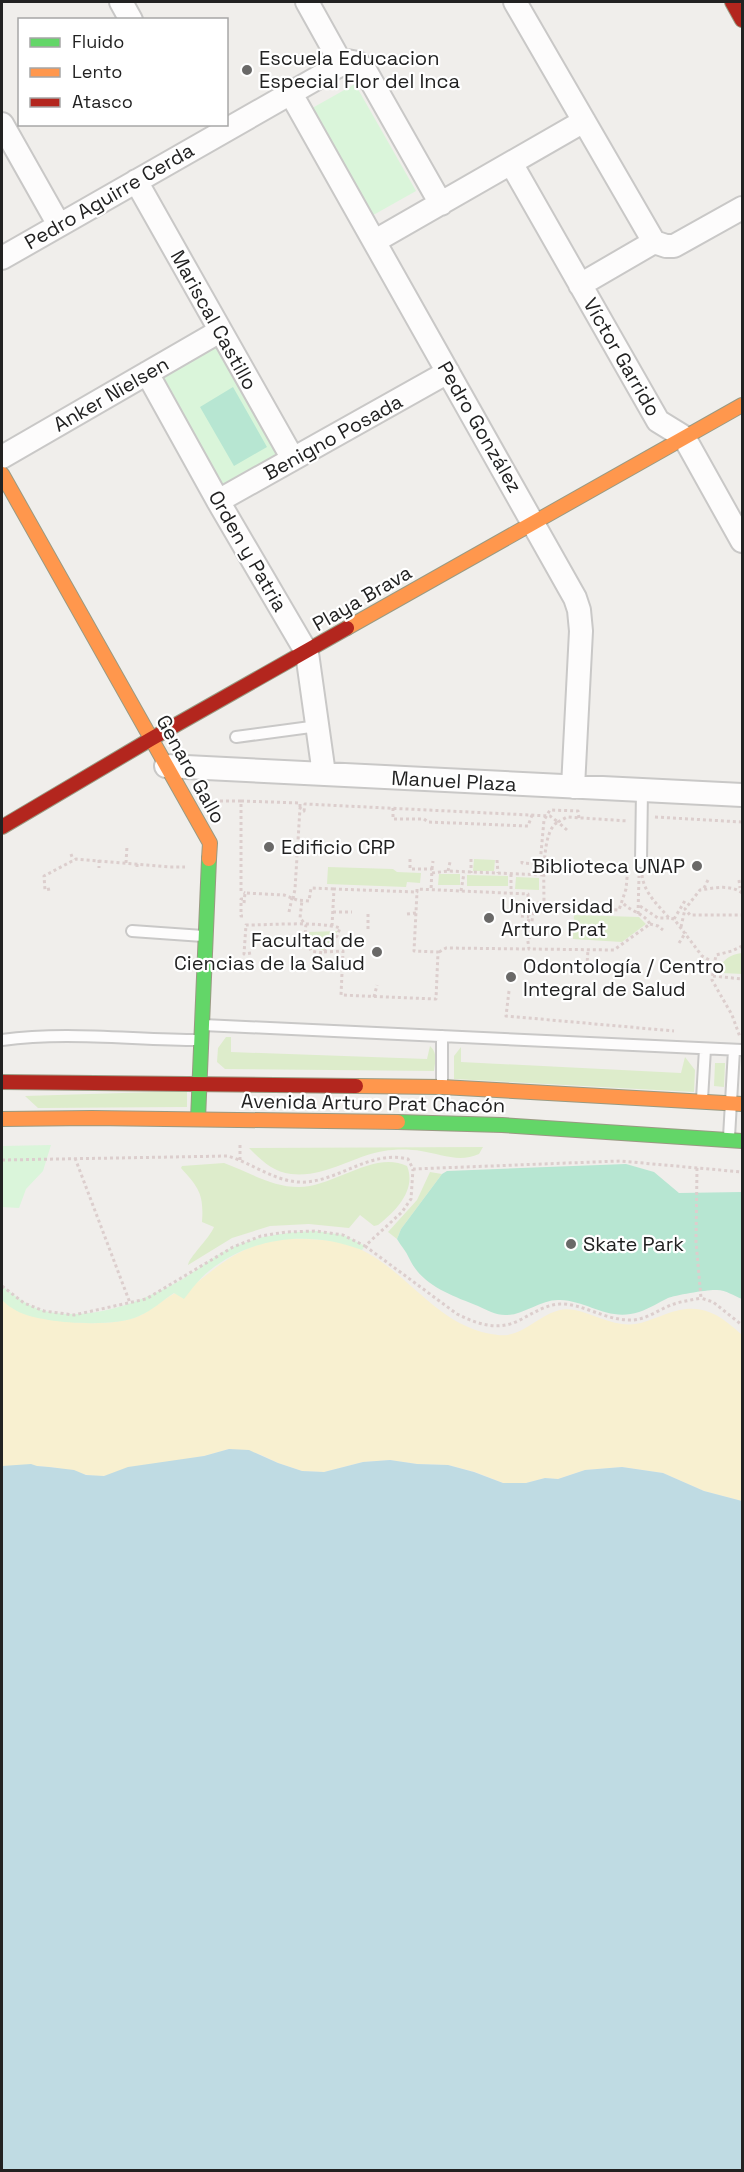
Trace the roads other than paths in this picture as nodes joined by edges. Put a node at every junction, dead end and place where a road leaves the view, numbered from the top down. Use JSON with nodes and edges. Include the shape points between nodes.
{"nodes":[{"id":1,"x":121,"y":2,"type":"edge"},
{"id":2,"x":307,"y":2,"type":"edge"},
{"id":3,"x":515,"y":2,"type":"edge"},
{"id":4,"x":732,"y":2,"type":"edge"},
{"id":5,"x":130,"y":18,"type":"edge"},
{"id":6,"x":742,"y":20,"type":"edge"},
{"id":7,"x":341,"y":63,"type":"junction"},
{"id":8,"x":290,"y":92,"type":"junction"},
{"id":9,"x":228,"y":120,"type":"edge"},
{"id":10,"x":584,"y":121,"type":"junction"},
{"id":11,"x":2,"y":124,"type":"edge"},
{"id":12,"x":214,"y":126,"type":"edge"},
{"id":13,"x":196,"y":134,"type":"edge"},
{"id":14,"x":511,"y":163,"type":"junction"},
{"id":15,"x":136,"y":181,"type":"junction"},
{"id":16,"x":441,"y":204,"type":"junction"},
{"id":17,"x":742,"y":208,"type":"edge"},
{"id":18,"x":59,"y":225,"type":"junction"},
{"id":19,"x":375,"y":242,"type":"junction"},
{"id":20,"x":654,"y":242,"type":"junction"},
{"id":21,"x":2,"y":258,"type":"edge"},
{"id":22,"x":580,"y":285,"type":"junction"},
{"id":23,"x":220,"y":331,"type":"junction"},
{"id":24,"x":448,"y":372,"type":"junction"},
{"id":25,"x":147,"y":373,"type":"junction"},
{"id":26,"x":742,"y":405,"type":"edge"},
{"id":27,"x":684,"y":437,"type":"junction"},
{"id":28,"x":2,"y":457,"type":"edge"},
{"id":29,"x":293,"y":459,"type":"junction"},
{"id":30,"x":2,"y":474,"type":"edge"},
{"id":31,"x":218,"y":501,"type":"junction"},
{"id":32,"x":534,"y":523,"type":"junction"},
{"id":33,"x":742,"y":541,"type":"edge"},
{"id":34,"x":307,"y":653,"type":"junction"},
{"id":35,"x":319,"y":726,"type":"junction"},
{"id":36,"x":236,"y":737,"type":"dead end"},
{"id":37,"x":151,"y":740,"type":"junction"},
{"id":38,"x":166,"y":766,"type":"junction"},
{"id":39,"x":324,"y":774,"type":"junction"},
{"id":40,"x":573,"y":787,"type":"junction"},
{"id":41,"x":742,"y":795,"type":"edge"},
{"id":42,"x":641,"y":808,"type":"junction"},
{"id":43,"x":2,"y":827,"type":"edge"},
{"id":44,"x":641,"y":862,"type":"road end"},
{"id":45,"x":132,"y":931,"type":"dead end"},
{"id":46,"x":206,"y":936,"type":"junction"},
{"id":47,"x":202,"y":1025,"type":"junction"},
{"id":48,"x":442,"y":1036,"type":"junction"},
{"id":49,"x":2,"y":1040,"type":"edge"},
{"id":50,"x":202,"y":1040,"type":"junction"},
{"id":51,"x":705,"y":1049,"type":"junction"},
{"id":52,"x":740,"y":1049,"type":"edge"},
{"id":53,"x":2,"y":1082,"type":"edge"},
{"id":54,"x":200,"y":1083,"type":"junction"},
{"id":55,"x":442,"y":1088,"type":"junction"},
{"id":56,"x":702,"y":1101,"type":"junction"},
{"id":57,"x":14,"y":1104,"type":"dead end"},
{"id":58,"x":737,"y":1104,"type":"edge"},
{"id":59,"x":27,"y":1118,"type":"junction"},
{"id":60,"x":2,"y":1119,"type":"edge"},
{"id":61,"x":198,"y":1119,"type":"junction"},
{"id":62,"x":735,"y":1141,"type":"edge"}],
"edges":[{"from":1,"to":5,"type":"street"},
{"from":2,"to":7,"type":"street"},
{"from":3,"to":10,"type":"street"},
{"from":4,"to":6,"type":"street"},
{"from":7,"to":8,"type":"street","name":"Pedro Aguirre Cerda"},
{"from":7,"to":16,"type":"street","via":[[353,61],[365,70]]},
{"from":8,"to":9,"type":"street","name":"Pedro Aguirre Cerda"},
{"from":8,"to":19,"type":"street","name":"Pedro González"},
{"from":10,"to":14,"type":"street"},
{"from":10,"to":20,"type":"street"},
{"from":11,"to":18,"type":"street"},
{"from":12,"to":13,"type":"street","name":"Pedro Aguirre Cerda"},
{"from":13,"to":15,"type":"street","name":"Pedro Aguirre Cerda"},
{"from":14,"to":16,"type":"street"},
{"from":14,"to":22,"type":"street","name":"Víctor Garrido"},
{"from":15,"to":18,"type":"street","name":"Pedro Aguirre Cerda"},
{"from":15,"to":23,"type":"street","name":"Mariscal Castillo"},
{"from":16,"to":19,"type":"street"},
{"from":17,"to":20,"type":"street","via":[[674,246]]},
{"from":18,"to":21,"type":"street","name":"Pedro Aguirre Cerda"},
{"from":19,"to":24,"type":"street","name":"Pedro González"},
{"from":20,"to":22,"type":"street"},
{"from":22,"to":27,"type":"street","name":"Víctor Garrido","via":[[657,421]]},
{"from":23,"to":25,"type":"street","name":"Anker Nielsen"},
{"from":23,"to":29,"type":"street","name":"Mariscal Castillo"},
{"from":24,"to":29,"type":"street","name":"Benigno Posada"},
{"from":24,"to":32,"type":"street","name":"Pedro González"},
{"from":25,"to":28,"type":"street","name":"Anker Nielsen"},
{"from":25,"to":31,"type":"street","name":"Orden y Patria"},
{"from":26,"to":27,"type":"street","name":"Playa Brava"},
{"from":27,"to":32,"type":"street","name":"Playa Brava"},
{"from":27,"to":33,"type":"street"},
{"from":29,"to":31,"type":"street","name":"Benigno Posada"},
{"from":30,"to":37,"type":"street","name":"Genaro Gallo"},
{"from":31,"to":34,"type":"street","name":"Orden y Patria"},
{"from":32,"to":34,"type":"street","name":"Playa Brava"},
{"from":32,"to":40,"type":"street","name":"Pedro González","via":[[575,598],[581,620]]},
{"from":34,"to":35,"type":"street","name":"Orden y Patria"},
{"from":34,"to":37,"type":"street","name":"Playa Brava"},
{"from":35,"to":36,"type":"lane"},
{"from":35,"to":39,"type":"street","name":"Orden y Patria"},
{"from":37,"to":38,"type":"street","name":"Genaro Gallo"},
{"from":37,"to":43,"type":"street","name":"Playa Brava"},
{"from":38,"to":39,"type":"street","name":"Manuel Plaza"},
{"from":38,"to":46,"type":"street","name":"Genaro Gallo","via":[[210,843]]},
{"from":39,"to":40,"type":"street","name":"Manuel Plaza"},
{"from":40,"to":42,"type":"street","name":"Manuel Plaza"},
{"from":41,"to":42,"type":"street","name":"Manuel Plaza"},
{"from":42,"to":44,"type":"lane"},
{"from":45,"to":46,"type":"lane"},
{"from":46,"to":47,"type":"street","name":"Genaro Gallo"},
{"from":47,"to":48,"type":"lane"},
{"from":47,"to":50,"type":"street","name":"Genaro Gallo"},
{"from":48,"to":51,"type":"lane"},
{"from":48,"to":55,"type":"lane"},
{"from":49,"to":50,"type":"lane"},
{"from":50,"to":54,"type":"street","name":"Genaro Gallo"},
{"from":51,"to":52,"type":"lane"},
{"from":51,"to":56,"type":"lane"},
{"from":52,"to":58,"type":"lane"},
{"from":53,"to":54,"type":"street","name":"Avenida Arturo Prat Chacón"},
{"from":54,"to":55,"type":"street","name":"Avenida Arturo Prat Chacón"},
{"from":54,"to":61,"type":"street","name":"Genaro Gallo"},
{"from":55,"to":56,"type":"street","name":"Avenida Arturo Prat Chacón"},
{"from":56,"to":58,"type":"street","name":"Avenida Arturo Prat Chacón"},
{"from":57,"to":59,"type":"lane"},
{"from":58,"to":62,"type":"lane"},
{"from":59,"to":60,"type":"street","name":"Avenida Arturo Prat Chacón"},
{"from":59,"to":61,"type":"street","name":"Avenida Arturo Prat Chacón"},
{"from":61,"to":62,"type":"street","name":"Avenida Arturo Prat Chacón","via":[[502,1125]]}]}
